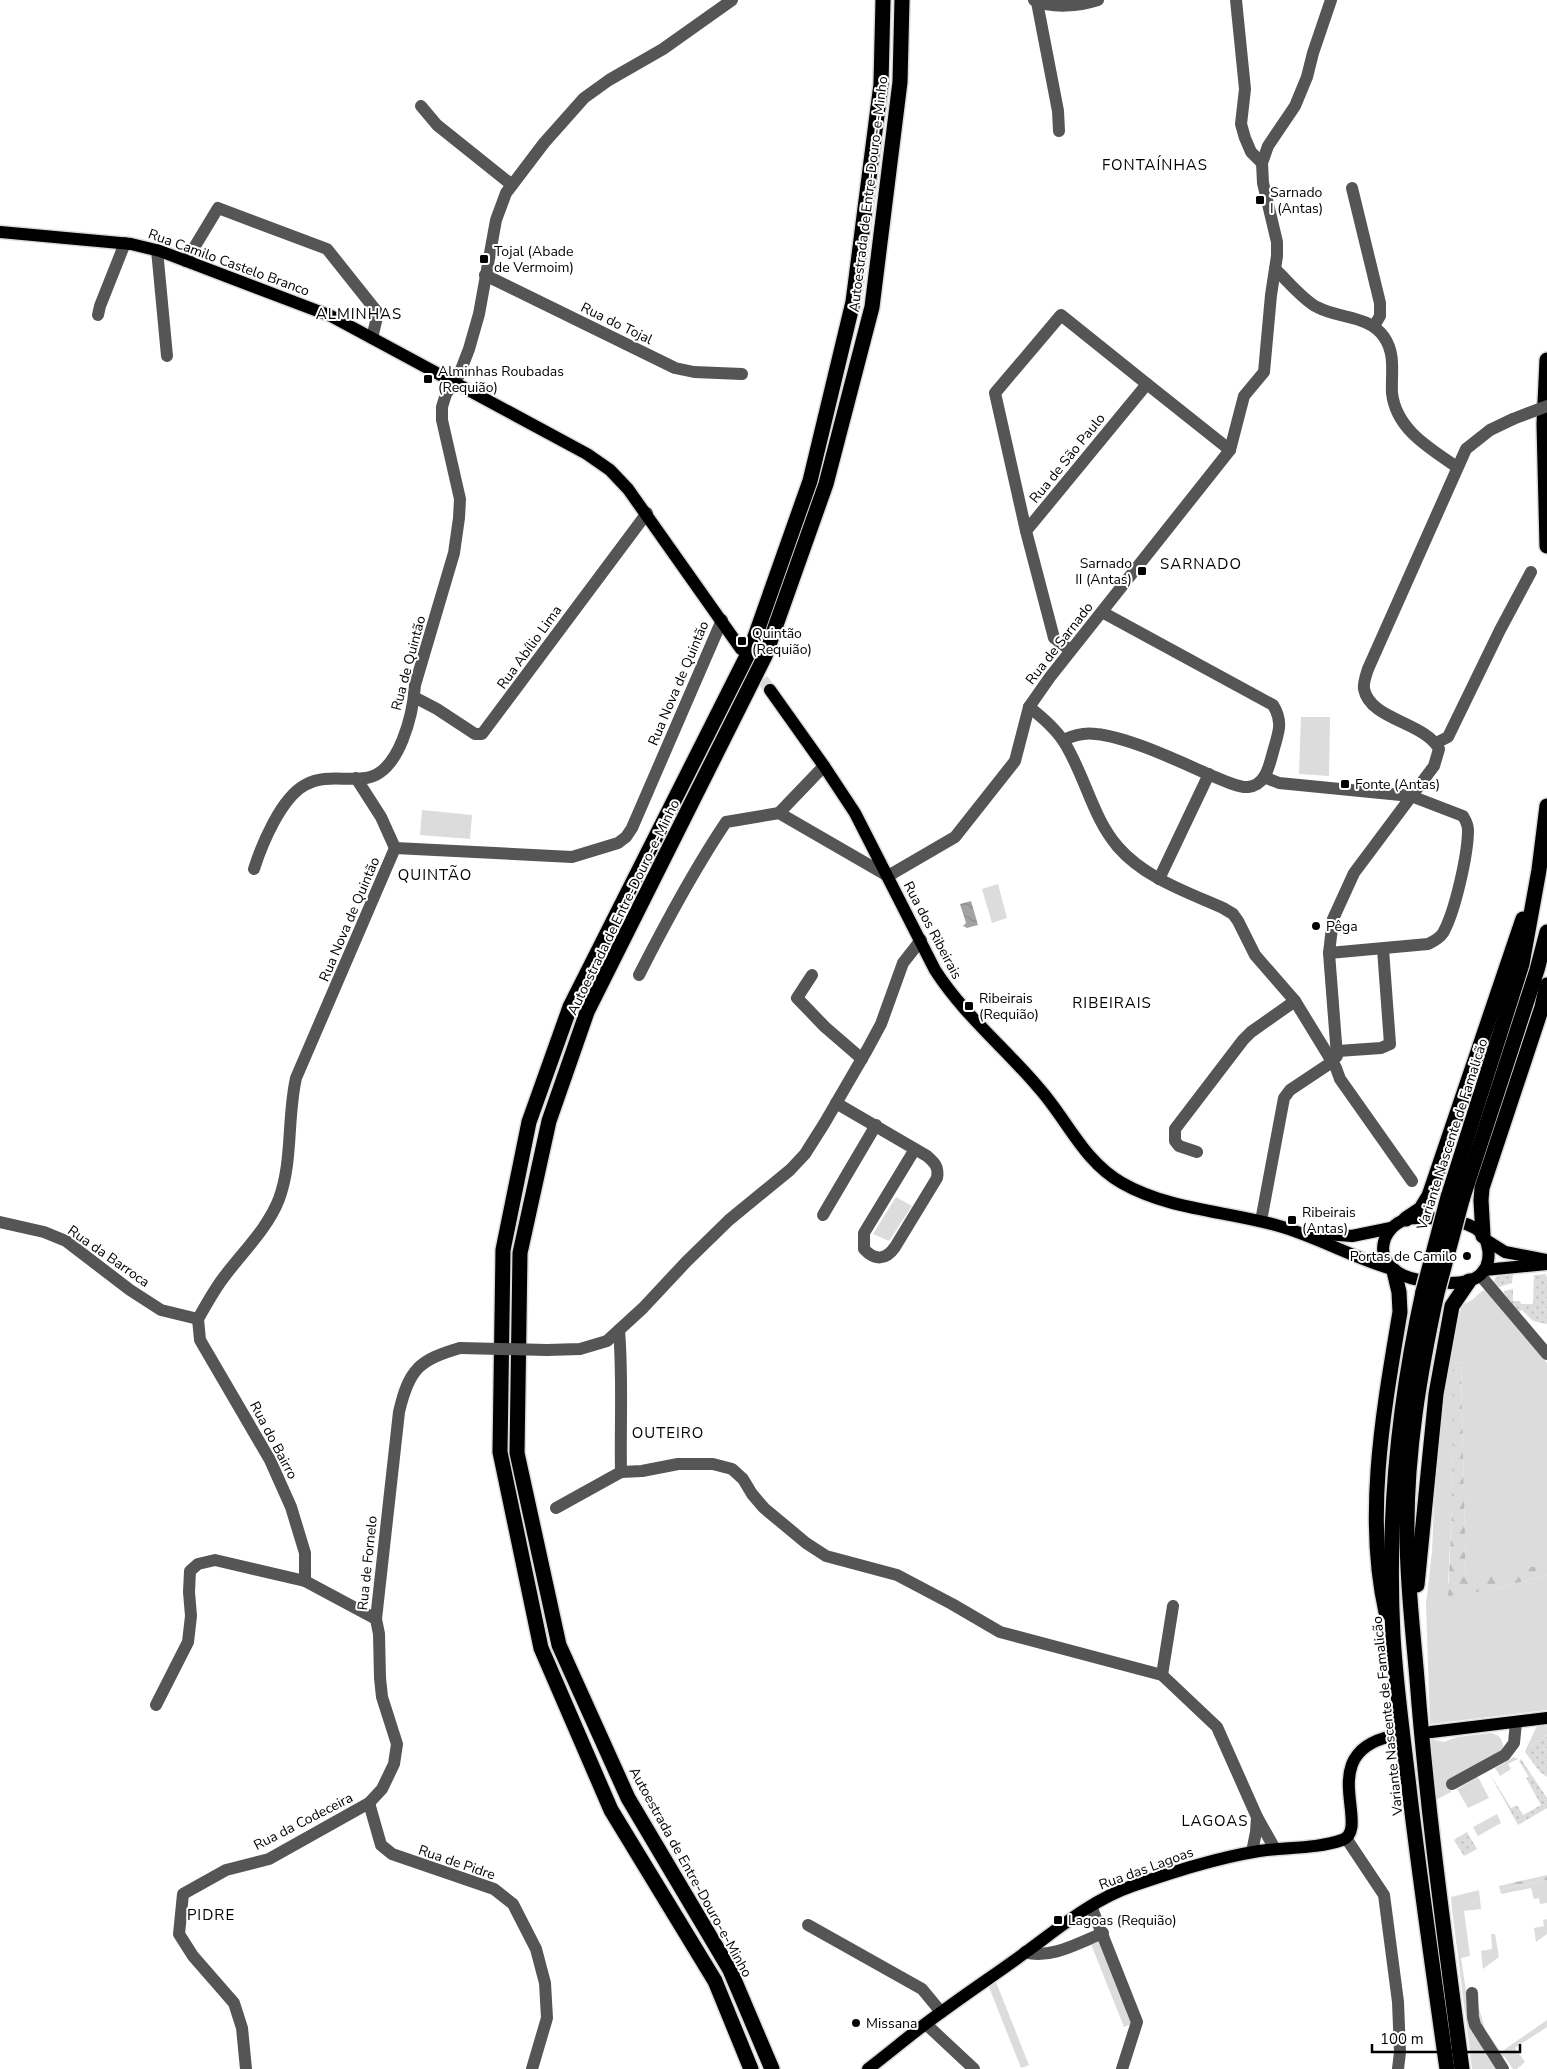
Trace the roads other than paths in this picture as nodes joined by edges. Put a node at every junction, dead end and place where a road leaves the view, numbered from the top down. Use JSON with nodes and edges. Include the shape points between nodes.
{"nodes":[{"id":1,"x":732,"y":0,"type":"edge"},
{"id":2,"x":883,"y":0,"type":"edge"},
{"id":3,"x":902,"y":0,"type":"edge"},
{"id":4,"x":1098,"y":0,"type":"edge"},
{"id":5,"x":1236,"y":0,"type":"edge"},
{"id":6,"x":1331,"y":0,"type":"edge"},
{"id":7,"x":1035,"y":1,"type":"edge"},
{"id":8,"x":421,"y":106,"type":"dead end"},
{"id":9,"x":1059,"y":131,"type":"dead end"},
{"id":10,"x":1262,"y":163,"type":"junction"},
{"id":11,"x":512,"y":185,"type":"junction"},
{"id":12,"x":1352,"y":188,"type":"dead end"},
{"id":13,"x":0,"y":232,"type":"edge"},
{"id":14,"x":126,"y":243,"type":"junction"},
{"id":15,"x":157,"y":250,"type":"junction"},
{"id":16,"x":186,"y":261,"type":"junction"},
{"id":17,"x":1275,"y":269,"type":"junction"},
{"id":18,"x":485,"y":275,"type":"junction"},
{"id":19,"x":98,"y":315,"type":"dead end"},
{"id":20,"x":1374,"y":326,"type":"junction"},
{"id":21,"x":372,"y":338,"type":"junction"},
{"id":22,"x":167,"y":356,"type":"dead end"},
{"id":23,"x":1547,"y":360,"type":"edge"},
{"id":24,"x":742,"y":374,"type":"dead end"},
{"id":25,"x":454,"y":383,"type":"junction"},
{"id":26,"x":1147,"y":384,"type":"junction"},
{"id":27,"x":1547,"y":406,"type":"edge"},
{"id":28,"x":1230,"y":450,"type":"junction"},
{"id":29,"x":1457,"y":468,"type":"junction"},
{"id":30,"x":646,"y":513,"type":"junction"},
{"id":31,"x":1026,"y":531,"type":"junction"},
{"id":32,"x":1547,"y":546,"type":"edge"},
{"id":33,"x":1531,"y":572,"type":"dead end"},
{"id":34,"x":1102,"y":612,"type":"junction"},
{"id":35,"x":722,"y":620,"type":"junction"},
{"id":36,"x":741,"y":649,"type":"dead end"},
{"id":37,"x":1070,"y":650,"type":"junction"},
{"id":38,"x":770,"y":690,"type":"tunnel mouth"},
{"id":39,"x":414,"y":697,"type":"junction"},
{"id":40,"x":1029,"y":707,"type":"junction"},
{"id":41,"x":1063,"y":740,"type":"junction"},
{"id":42,"x":1436,"y":743,"type":"junction"},
{"id":43,"x":824,"y":766,"type":"junction"},
{"id":44,"x":1209,"y":774,"type":"junction"},
{"id":45,"x":1264,"y":777,"type":"junction"},
{"id":46,"x":356,"y":778,"type":"junction"},
{"id":47,"x":1411,"y":796,"type":"junction"},
{"id":48,"x":1547,"y":806,"type":"edge"},
{"id":49,"x":779,"y":813,"type":"junction"},
{"id":50,"x":395,"y":848,"type":"junction"},
{"id":51,"x":254,"y":869,"type":"dead end"},
{"id":52,"x":1539,"y":870,"type":"junction"},
{"id":53,"x":888,"y":876,"type":"junction"},
{"id":54,"x":1159,"y":879,"type":"junction"},
{"id":55,"x":1547,"y":932,"type":"edge"},
{"id":56,"x":921,"y":940,"type":"junction"},
{"id":57,"x":1383,"y":949,"type":"junction"},
{"id":58,"x":1329,"y":953,"type":"junction"},
{"id":59,"x":639,"y":974,"type":"dead end"},
{"id":60,"x":812,"y":975,"type":"dead end"},
{"id":61,"x":1547,"y":985,"type":"edge"},
{"id":62,"x":1295,"y":1001,"type":"junction"},
{"id":63,"x":1335,"y":1057,"type":"junction"},
{"id":64,"x":862,"y":1059,"type":"junction"},
{"id":65,"x":836,"y":1103,"type":"junction"},
{"id":66,"x":876,"y":1125,"type":"junction"},
{"id":67,"x":915,"y":1149,"type":"junction"},
{"id":68,"x":1197,"y":1152,"type":"dead end"},
{"id":69,"x":1412,"y":1181,"type":"dead end"},
{"id":70,"x":1455,"y":1198,"type":"junction"},
{"id":71,"x":823,"y":1215,"type":"dead end"},
{"id":72,"x":1406,"y":1219,"type":"junction"},
{"id":73,"x":1260,"y":1220,"type":"junction"},
{"id":74,"x":0,"y":1222,"type":"edge"},
{"id":75,"x":1391,"y":1228,"type":"junction"},
{"id":76,"x":1302,"y":1232,"type":"junction"},
{"id":77,"x":1484,"y":1238,"type":"junction"},
{"id":78,"x":1547,"y":1260,"type":"edge"},
{"id":79,"x":1547,"y":1264,"type":"edge"},
{"id":80,"x":1393,"y":1270,"type":"junction"},
{"id":81,"x":1478,"y":1275,"type":"junction"},
{"id":82,"x":1430,"y":1293,"type":"junction"},
{"id":83,"x":198,"y":1319,"type":"junction"},
{"id":84,"x":619,"y":1330,"type":"junction"},
{"id":85,"x":1547,"y":1354,"type":"edge"},
{"id":86,"x":621,"y":1472,"type":"junction"},
{"id":87,"x":556,"y":1508,"type":"dead end"},
{"id":88,"x":305,"y":1581,"type":"junction"},
{"id":89,"x":1173,"y":1606,"type":"dead end"},
{"id":90,"x":376,"y":1619,"type":"junction"},
{"id":91,"x":1412,"y":1624,"type":"junction"},
{"id":92,"x":1393,"y":1635,"type":"junction"},
{"id":93,"x":1162,"y":1675,"type":"junction"},
{"id":94,"x":156,"y":1705,"type":"dead end"},
{"id":95,"x":1547,"y":1718,"type":"edge"},
{"id":96,"x":1516,"y":1722,"type":"junction"},
{"id":97,"x":1431,"y":1732,"type":"dead end"},
{"id":98,"x":1392,"y":1736,"type":"dead end"},
{"id":99,"x":1452,"y":1784,"type":"dead end"},
{"id":100,"x":369,"y":1803,"type":"junction"},
{"id":101,"x":1257,"y":1817,"type":"junction"},
{"id":102,"x":1348,"y":1835,"type":"junction"},
{"id":103,"x":1275,"y":1849,"type":"junction"},
{"id":104,"x":1252,"y":1852,"type":"junction"},
{"id":105,"x":1091,"y":1906,"type":"junction"},
{"id":106,"x":808,"y":1925,"type":"dead end"},
{"id":107,"x":1103,"y":1933,"type":"junction"},
{"id":108,"x":1025,"y":1952,"type":"junction"},
{"id":109,"x":1472,"y":1993,"type":"dead end"},
{"id":110,"x":940,"y":2012,"type":"junction"},
{"id":111,"x":927,"y":2024,"type":"junction"},
{"id":112,"x":246,"y":2069,"type":"edge"},
{"id":113,"x":532,"y":2069,"type":"edge"},
{"id":114,"x":751,"y":2069,"type":"edge"},
{"id":115,"x":772,"y":2069,"type":"edge"},
{"id":116,"x":868,"y":2069,"type":"edge"},
{"id":117,"x":974,"y":2069,"type":"edge"},
{"id":118,"x":1122,"y":2069,"type":"edge"},
{"id":119,"x":1398,"y":2069,"type":"edge"},
{"id":120,"x":1447,"y":2069,"type":"edge"},
{"id":121,"x":1462,"y":2069,"type":"edge"},
{"id":122,"x":1503,"y":2069,"type":"edge"}],
"edges":[{"from":1,"to":11,"type":"street","name":"Rua de Quintão","via":[[663,49],[584,98]]},
{"from":2,"to":114,"type":"highway","name":"Autoestrada de Entre-Douro-e-Minho","via":[[881,84],[854,302],[810,481],[751,648],[570,1006],[529,1122],[503,1250],[500,1452],[541,1648],[611,1810],[715,1982]]},
{"from":3,"to":115,"type":"highway","name":"Autoestrada de Entre-Douro-e-Minho","via":[[900,82],[872,307],[826,484],[765,656],[587,1012],[549,1121],[520,1253],[517,1453],[559,1645],[628,1798],[730,1970]]},
{"from":4,"to":7,"type":"street","via":[[1064,6]]},
{"from":5,"to":10,"type":"street","via":[[1245,89],[1241,124],[1251,152]]},
{"from":6,"to":10,"type":"street","via":[[1296,106],[1268,146]]},
{"from":7,"to":9,"type":"street","via":[[1058,111]]},
{"from":8,"to":11,"type":"street","via":[[437,125]]},
{"from":10,"to":17,"type":"street","name":"Rua de Sarnado","via":[[1263,184],[1277,242]]},
{"from":11,"to":18,"type":"street","name":"Rua de Quintão","via":[[496,220]]},
{"from":12,"to":20,"type":"street","via":[[1380,303],[1380,316]]},
{"from":13,"to":14,"type":"main road","name":"Rua Camilo Castelo Branco"},
{"from":14,"to":15,"type":"main road","name":"Rua Camilo Castelo Branco"},
{"from":14,"to":19,"type":"street"},
{"from":15,"to":16,"type":"main road","name":"Rua Camilo Castelo Branco"},
{"from":15,"to":22,"type":"street"},
{"from":16,"to":21,"type":"main road","name":"Rua Camilo Castelo Branco","via":[[331,316]]},
{"from":16,"to":21,"type":"street","via":[[218,208],[327,249],[378,313]]},
{"from":17,"to":20,"type":"street","via":[[1316,307]]},
{"from":17,"to":28,"type":"street","name":"Rua de Sarnado","via":[[1264,372],[1244,396]]},
{"from":18,"to":24,"type":"street","name":"Rua do Tojal","via":[[675,368]]},
{"from":18,"to":25,"type":"street","name":"Rua de Quintão","via":[[469,349]]},
{"from":20,"to":29,"type":"street","via":[[1385,338],[1392,359],[1392,394],[1398,417],[1415,437]]},
{"from":21,"to":25,"type":"main road","name":"Rua Camilo Castelo Branco"},
{"from":23,"to":32,"type":"highway","via":[[1544,424]]},
{"from":25,"to":30,"type":"main road","name":"Rua Camilo Castelo Branco","via":[[601,463],[621,480]]},
{"from":25,"to":39,"type":"street","name":"Rua de Quintão","via":[[446,394],[442,420],[460,499],[455,546]]},
{"from":26,"to":28,"type":"street"},
{"from":26,"to":31,"type":"street","name":"Rua de São Paulo"},
{"from":26,"to":31,"type":"street","via":[[1061,315],[995,393]]},
{"from":27,"to":29,"type":"street","bridge":true,"via":[[1513,419],[1478,438],[1466,449]]},
{"from":28,"to":34,"type":"street","name":"Rua de Sarnado"},
{"from":29,"to":42,"type":"street","via":[[1368,670],[1364,687],[1371,701],[1383,712]]},
{"from":30,"to":35,"type":"main road","name":"Rua Camilo Castelo Branco"},
{"from":30,"to":39,"type":"street","name":"Rua Abílio Lima","via":[[482,734],[475,734]]},
{"from":31,"to":37,"type":"street","via":[[1054,638]]},
{"from":33,"to":42,"type":"street","via":[[1448,737]]},
{"from":34,"to":37,"type":"street","name":"Rua de Sarnado"},
{"from":34,"to":45,"type":"street","via":[[1273,705],[1279,716],[1280,728]]},
{"from":35,"to":36,"type":"main road"},
{"from":35,"to":50,"type":"street","name":"Rua Nova de Quintão","via":[[632,828],[618,843],[572,856]]},
{"from":37,"to":40,"type":"street","name":"Rua de Sarnado"},
{"from":38,"to":43,"type":"main road","name":"Rua dos Ribeirais"},
{"from":39,"to":46,"type":"street","name":"Rua de Quintão","via":[[398,751],[388,766],[378,774]]},
{"from":40,"to":41,"type":"street"},
{"from":40,"to":53,"type":"street","name":"Rua de Sarnado","via":[[1015,760],[955,837]]},
{"from":41,"to":44,"type":"street","via":[[1078,734],[1115,737]]},
{"from":41,"to":54,"type":"street","via":[[1074,758],[1101,823],[1122,851]]},
{"from":42,"to":47,"type":"street","via":[[1439,749],[1434,766]]},
{"from":43,"to":49,"type":"street"},
{"from":43,"to":53,"type":"main road","name":"Rua dos Ribeirais","via":[[855,814]]},
{"from":44,"to":45,"type":"street","via":[[1247,788],[1258,784]]},
{"from":44,"to":54,"type":"street"},
{"from":45,"to":47,"type":"street","via":[[1279,783]]},
{"from":46,"to":50,"type":"street","via":[[381,817]]},
{"from":46,"to":51,"type":"street","name":"Rua de Quintão","via":[[329,777],[300,789],[283,808],[262,846]]},
{"from":47,"to":57,"type":"street","via":[[1462,816],[1468,823],[1464,864],[1449,917],[1438,940]]},
{"from":47,"to":58,"type":"street","via":[[1354,873],[1334,919]]},
{"from":48,"to":52,"type":"highway","name":"Variante Nascente de Famalicão"},
{"from":49,"to":53,"type":"street"},
{"from":49,"to":59,"type":"street","via":[[726,822],[680,896]]},
{"from":50,"to":83,"type":"street","name":"Rua Nova de Quintão","via":[[296,1078],[288,1156],[279,1199],[270,1217],[222,1280]]},
{"from":52,"to":70,"type":"highway","name":"Variante Nascente de Famalicão","via":[[1522,964]]},
{"from":52,"to":72,"type":"highway","via":[[1429,1196]]},
{"from":53,"to":56,"type":"main road","name":"Rua dos Ribeirais"},
{"from":54,"to":62,"type":"street","via":[[1233,914],[1255,955]]},
{"from":55,"to":70,"type":"highway","name":"Variante Nascente de Famalicão","via":[[1537,970]]},
{"from":56,"to":64,"type":"street","name":"Rua de Fornelo","via":[[903,963],[881,1024]]},
{"from":56,"to":73,"type":"main road","name":"Rua dos Ribeirais","via":[[953,997],[1038,1086],[1096,1165],[1123,1184],[1161,1200]]},
{"from":57,"to":58,"type":"street"},
{"from":57,"to":63,"type":"street","via":[[1390,1044]]},
{"from":58,"to":63,"type":"street"},
{"from":60,"to":64,"type":"street","via":[[797,998]]},
{"from":61,"to":77,"type":"highway","via":[[1482,1188]]},
{"from":62,"to":63,"type":"street"},
{"from":62,"to":68,"type":"street","via":[[1243,1040],[1175,1129],[1174,1141]]},
{"from":63,"to":69,"type":"street","via":[[1340,1079]]},
{"from":63,"to":73,"type":"street","via":[[1284,1098]]},
{"from":64,"to":65,"type":"street","name":"Rua de Fornelo"},
{"from":65,"to":66,"type":"street"},
{"from":65,"to":84,"type":"street","name":"Rua de Fornelo","via":[[805,1154],[790,1170],[730,1220]]},
{"from":66,"to":67,"type":"street"},
{"from":66,"to":71,"type":"street"},
{"from":67,"to":67,"type":"street","via":[[936,1164],[937,1178],[890,1254],[876,1258],[864,1249],[864,1233]]},
{"from":70,"to":82,"type":"highway","name":"Variante Nascente de Famalicão","bridge":true},
{"from":72,"to":75,"type":"main road"},
{"from":72,"to":77,"type":"main road","via":[[1463,1223],[1476,1229]]},
{"from":73,"to":76,"type":"main road","name":"Rua dos Ribeirais"},
{"from":74,"to":83,"type":"street","name":"Rua da Barroca","via":[[44,1232],[66,1241],[161,1310]]},
{"from":75,"to":76,"type":"main road","via":[[1352,1236]]},
{"from":75,"to":80,"type":"main road","via":[[1384,1242],[1384,1252]]},
{"from":76,"to":80,"type":"main road"},
{"from":77,"to":78,"type":"main road","via":[[1505,1252]]},
{"from":77,"to":81,"type":"main road","via":[[1489,1254]]},
{"from":79,"to":81,"type":"main road"},
{"from":80,"to":81,"type":"main road","via":[[1420,1280],[1460,1283]]},
{"from":80,"to":92,"type":"highway","via":[[1400,1312],[1383,1428],[1377,1525],[1382,1592]]},
{"from":81,"to":85,"type":"street"},
{"from":81,"to":91,"type":"highway","via":[[1452,1306],[1436,1394]]},
{"from":82,"to":91,"type":"highway","name":"Variante Nascente de Famalicão","via":[[1408,1493]]},
{"from":82,"to":92,"type":"highway","name":"Variante Nascente de Famalicão","via":[[1408,1369],[1397,1448]]},
{"from":83,"to":88,"type":"street","name":"Rua do Bairro","via":[[200,1340],[270,1460],[291,1507],[305,1553]]},
{"from":84,"to":86,"type":"street"},
{"from":84,"to":90,"type":"street","name":"Rua de Fornelo","bridge":true,"via":[[607,1342],[580,1349],[460,1348],[435,1356],[417,1368],[405,1387],[399,1412]]},
{"from":86,"to":87,"type":"street"},
{"from":86,"to":93,"type":"street","via":[[678,1464],[713,1464],[732,1469],[764,1508],[826,1556],[897,1575],[1000,1632]]},
{"from":88,"to":90,"type":"street"},
{"from":88,"to":94,"type":"street","via":[[215,1560],[198,1564],[190,1571],[188,1642]]},
{"from":89,"to":93,"type":"street"},
{"from":90,"to":100,"type":"street","name":"Rua de Fornelo","via":[[382,1697],[397,1744],[397,1754],[391,1774]]},
{"from":91,"to":121,"type":"highway","name":"Variante Nascente de Famalicão","via":[[1420,1726]]},
{"from":92,"to":120,"type":"highway","name":"Variante Nascente de Famalicão","via":[[1416,1842]]},
{"from":93,"to":101,"type":"street","via":[[1218,1727]]},
{"from":95,"to":96,"type":"main road"},
{"from":96,"to":97,"type":"main road"},
{"from":96,"to":99,"type":"street","via":[[1514,1743],[1505,1755]]},
{"from":98,"to":102,"type":"main road","via":[[1364,1748],[1350,1767],[1352,1816]]},
{"from":100,"to":112,"type":"street","name":"Rua da Codeceira","via":[[269,1858],[226,1870],[183,1894],[179,1934],[192,1956],[234,2003],[242,2028]]},
{"from":100,"to":113,"type":"street","name":"Rua de Pidre","via":[[381,1845],[392,1854],[494,1889],[513,1904],[536,1949],[545,1983],[547,2018]]},
{"from":101,"to":103,"type":"street"},
{"from":101,"to":104,"type":"street"},
{"from":102,"to":103,"type":"main road","name":"Rua das Lagoas","via":[[1334,1842]]},
{"from":102,"to":119,"type":"street","via":[[1384,1895],[1398,2002]]},
{"from":103,"to":104,"type":"main road","name":"Rua das Lagoas"},
{"from":104,"to":105,"type":"main road","name":"Rua das Lagoas","via":[[1130,1887]]},
{"from":105,"to":107,"type":"street"},
{"from":105,"to":108,"type":"main road","name":"Rua das Lagoas"},
{"from":106,"to":110,"type":"street","via":[[922,1989]]},
{"from":107,"to":108,"type":"street","via":[[1044,1954]]},
{"from":107,"to":118,"type":"street","via":[[1137,2022]]},
{"from":108,"to":110,"type":"main road","name":"Rua das Lagoas"},
{"from":109,"to":122,"type":"street","via":[[1475,2025]]},
{"from":110,"to":111,"type":"main road","name":"Rua das Lagoas"},
{"from":111,"to":116,"type":"main road","name":"Rua das Lagoas"},
{"from":111,"to":117,"type":"street"}]}
